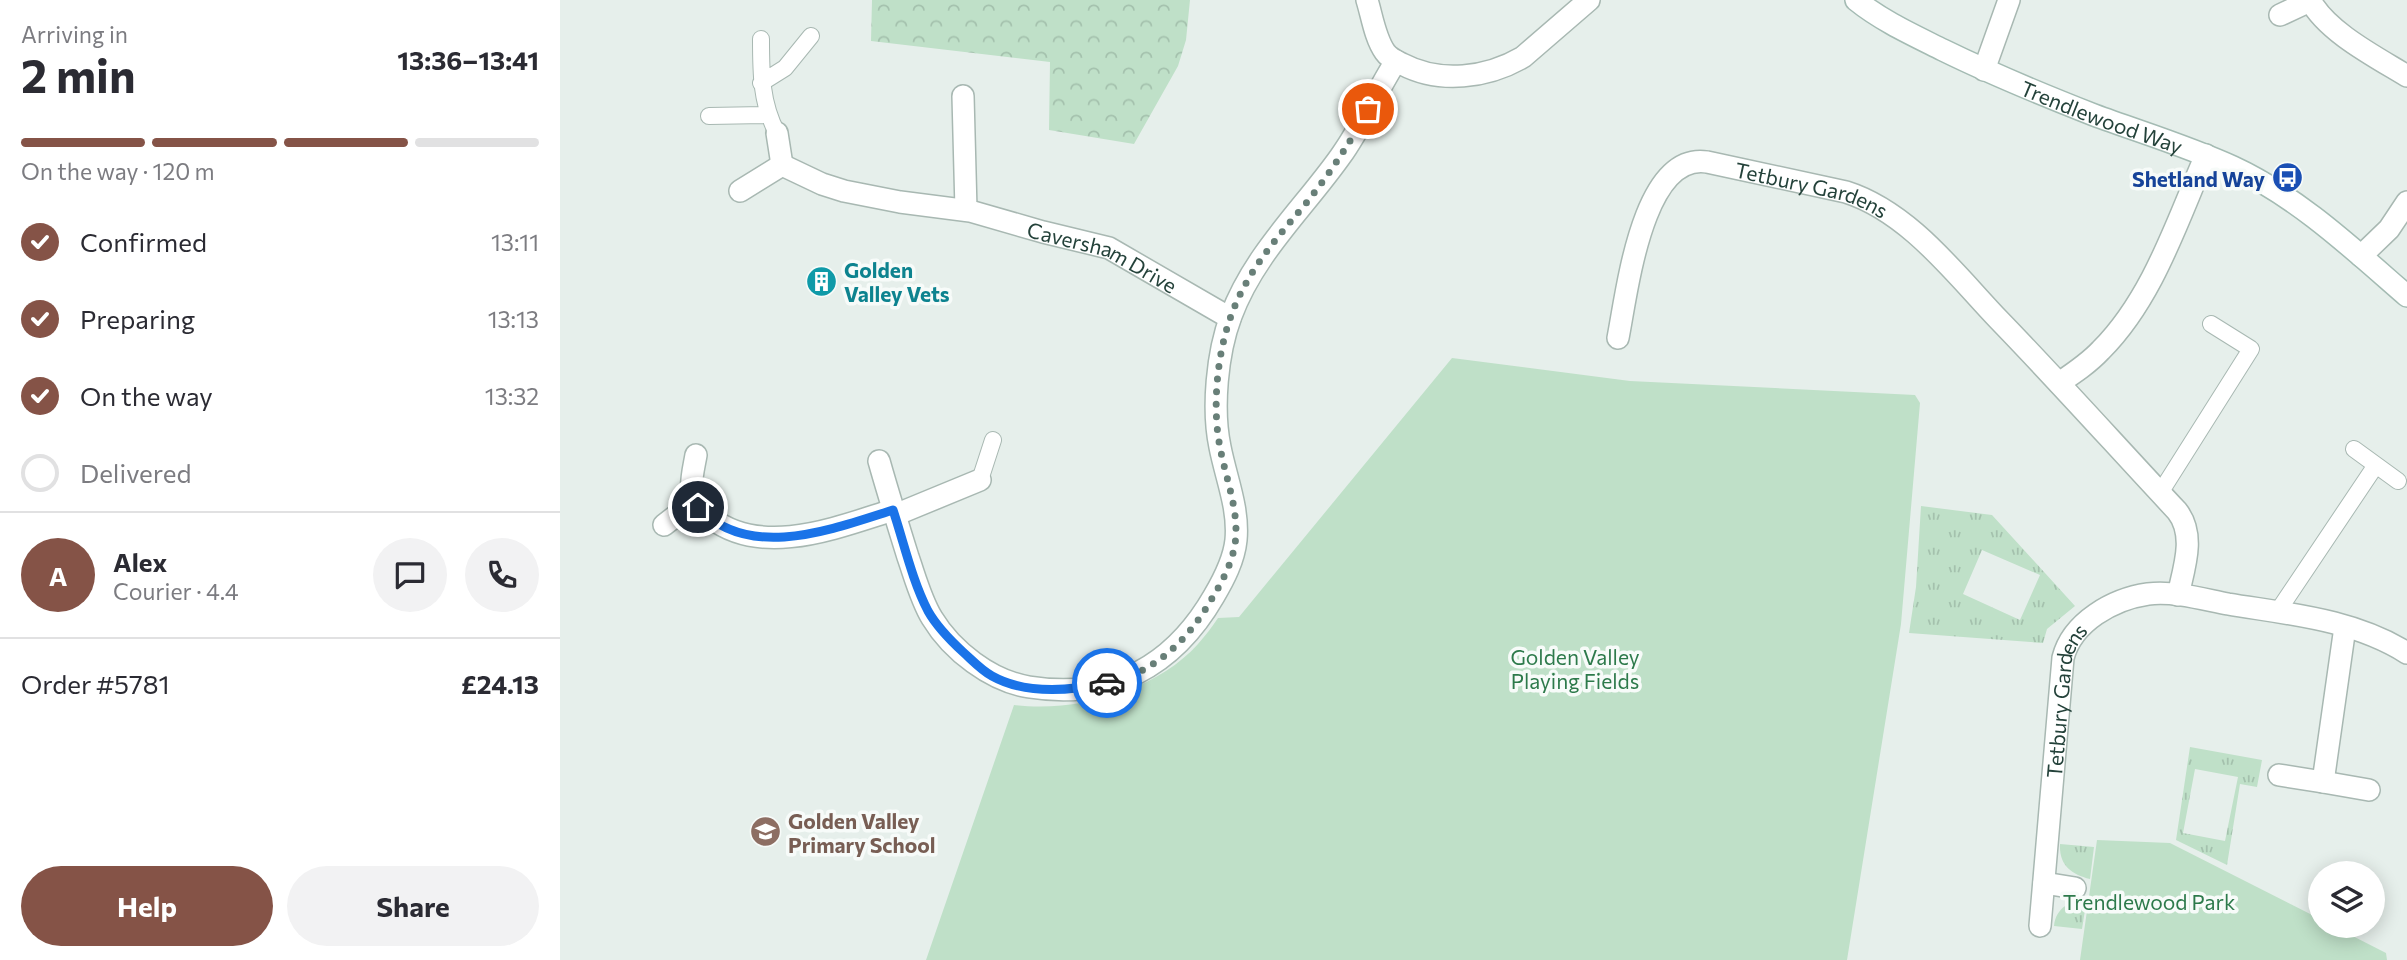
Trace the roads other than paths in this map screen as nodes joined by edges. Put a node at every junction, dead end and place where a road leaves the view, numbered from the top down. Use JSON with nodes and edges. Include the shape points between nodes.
{"nodes":[{"id":1,"x":1367,"y":0,"type":"edge"},
{"id":2,"x":1589,"y":0,"type":"edge"},
{"id":3,"x":1856,"y":0,"type":"edge"},
{"id":4,"x":2008,"y":0,"type":"edge"},
{"id":5,"x":2310,"y":1,"type":"edge"},
{"id":6,"x":2280,"y":15,"type":"dead end"},
{"id":7,"x":811,"y":36,"type":"dead end"},
{"id":8,"x":761,"y":39,"type":"dead end"},
{"id":9,"x":1396,"y":61,"type":"junction"},
{"id":10,"x":1984,"y":70,"type":"junction"},
{"id":11,"x":2407,"y":76,"type":"edge"},
{"id":12,"x":761,"y":83,"type":"junction"},
{"id":13,"x":963,"y":96,"type":"dead end"},
{"id":14,"x":709,"y":116,"type":"dead end"},
{"id":15,"x":772,"y":124,"type":"junction"},
{"id":16,"x":2206,"y":155,"type":"junction"},
{"id":17,"x":782,"y":165,"type":"junction"},
{"id":18,"x":740,"y":191,"type":"dead end"},
{"id":19,"x":2407,"y":202,"type":"edge"},
{"id":20,"x":966,"y":210,"type":"junction"},
{"id":21,"x":2361,"y":256,"type":"junction"},
{"id":22,"x":2407,"y":296,"type":"edge"},
{"id":23,"x":1230,"y":318,"type":"junction"},
{"id":24,"x":2211,"y":324,"type":"dead end"},
{"id":25,"x":1618,"y":338,"type":"dead end"},
{"id":26,"x":2059,"y":383,"type":"junction"},
{"id":27,"x":993,"y":440,"type":"dead end"},
{"id":28,"x":2354,"y":449,"type":"dead end"},
{"id":29,"x":696,"y":456,"type":"dead end"},
{"id":30,"x":879,"y":461,"type":"dead end"},
{"id":31,"x":2376,"y":465,"type":"junction"},
{"id":32,"x":980,"y":480,"type":"joint"},
{"id":33,"x":2398,"y":481,"type":"dead end"},
{"id":34,"x":2160,"y":493,"type":"junction"},
{"id":35,"x":695,"y":501,"type":"junction"},
{"id":36,"x":894,"y":512,"type":"junction"},
{"id":37,"x":664,"y":525,"type":"dead end"},
{"id":38,"x":2178,"y":595,"type":"junction"},
{"id":39,"x":2278,"y":611,"type":"junction"},
{"id":40,"x":2345,"y":627,"type":"junction"},
{"id":41,"x":2407,"y":653,"type":"edge"},
{"id":42,"x":2279,"y":775,"type":"dead end"},
{"id":43,"x":2323,"y":782,"type":"junction"},
{"id":44,"x":2369,"y":790,"type":"dead end"},
{"id":45,"x":2044,"y":883,"type":"junction"},
{"id":46,"x":2076,"y":888,"type":"dead end"},
{"id":47,"x":2040,"y":926,"type":"dead end"}],
"edges":[{"from":1,"to":9,"type":"street","via":[[1383,49]]},
{"from":2,"to":9,"type":"street","via":[[1523,57],[1489,72],[1435,75]]},
{"from":3,"to":10,"type":"street","name":"Trendlewood Way","via":[[1901,29]]},
{"from":4,"to":10,"type":"street"},
{"from":5,"to":6,"type":"street"},
{"from":5,"to":11,"type":"street","via":[[2333,27]]},
{"from":7,"to":12,"type":"lane","via":[[785,68]]},
{"from":8,"to":12,"type":"lane"},
{"from":9,"to":23,"type":"street","via":[[1342,154],[1264,254]]},
{"from":10,"to":16,"type":"street","name":"Trendlewood Way"},
{"from":12,"to":15,"type":"lane"},
{"from":13,"to":20,"type":"street"},
{"from":14,"to":15,"type":"lane"},
{"from":15,"to":17,"type":"street"},
{"from":16,"to":21,"type":"street","name":"Trendlewood Way","via":[[2298,207]]},
{"from":16,"to":26,"type":"street","via":[[2135,306],[2104,347]]},
{"from":17,"to":18,"type":"street"},
{"from":17,"to":20,"type":"street","name":"Caversham Drive","via":[[844,191]]},
{"from":19,"to":21,"type":"street","via":[[2389,229]]},
{"from":20,"to":23,"type":"street","name":"Caversham Drive","via":[[1110,248]]},
{"from":21,"to":22,"type":"street","name":"Trendlewood Way"},
{"from":23,"to":36,"type":"street","via":[[1216,414],[1236,518],[1234,549],[1201,619],[1155,664],[1116,681],[1067,690],[1017,685],[989,674],[932,618]]},
{"from":24,"to":34,"type":"lane","via":[[2251,349]]},
{"from":25,"to":26,"type":"street","name":"Tetbury Gardens","via":[[1636,251],[1657,192],[1672,173],[1687,163],[1701,161],[1846,192],[1889,211]]},
{"from":26,"to":34,"type":"street","name":"Tetbury Gardens"},
{"from":27,"to":32,"type":"lane"},
{"from":28,"to":31,"type":"lane"},
{"from":29,"to":35,"type":"street","via":[[691,489]]},
{"from":30,"to":36,"type":"street"},
{"from":31,"to":33,"type":"lane"},
{"from":31,"to":39,"type":"lane"},
{"from":32,"to":36,"type":"street"},
{"from":34,"to":38,"type":"street","name":"Tetbury Gardens","via":[[2187,531]]},
{"from":35,"to":36,"type":"street","via":[[727,529],[761,536],[823,531]]},
{"from":35,"to":37,"type":"street"},
{"from":38,"to":39,"type":"street","name":"Tetbury Gardens"},
{"from":38,"to":45,"type":"street","name":"Tetbury Gardens","via":[[2151,594],[2121,602],[2086,622],[2068,640],[2061,670]]},
{"from":39,"to":40,"type":"street","name":"Tetbury Gardens"},
{"from":40,"to":41,"type":"street","name":"Tetbury Gardens"},
{"from":40,"to":43,"type":"street"},
{"from":42,"to":43,"type":"street"},
{"from":43,"to":44,"type":"street"},
{"from":45,"to":46,"type":"street"},
{"from":45,"to":47,"type":"street","name":"Tetbury Gardens"}]}
